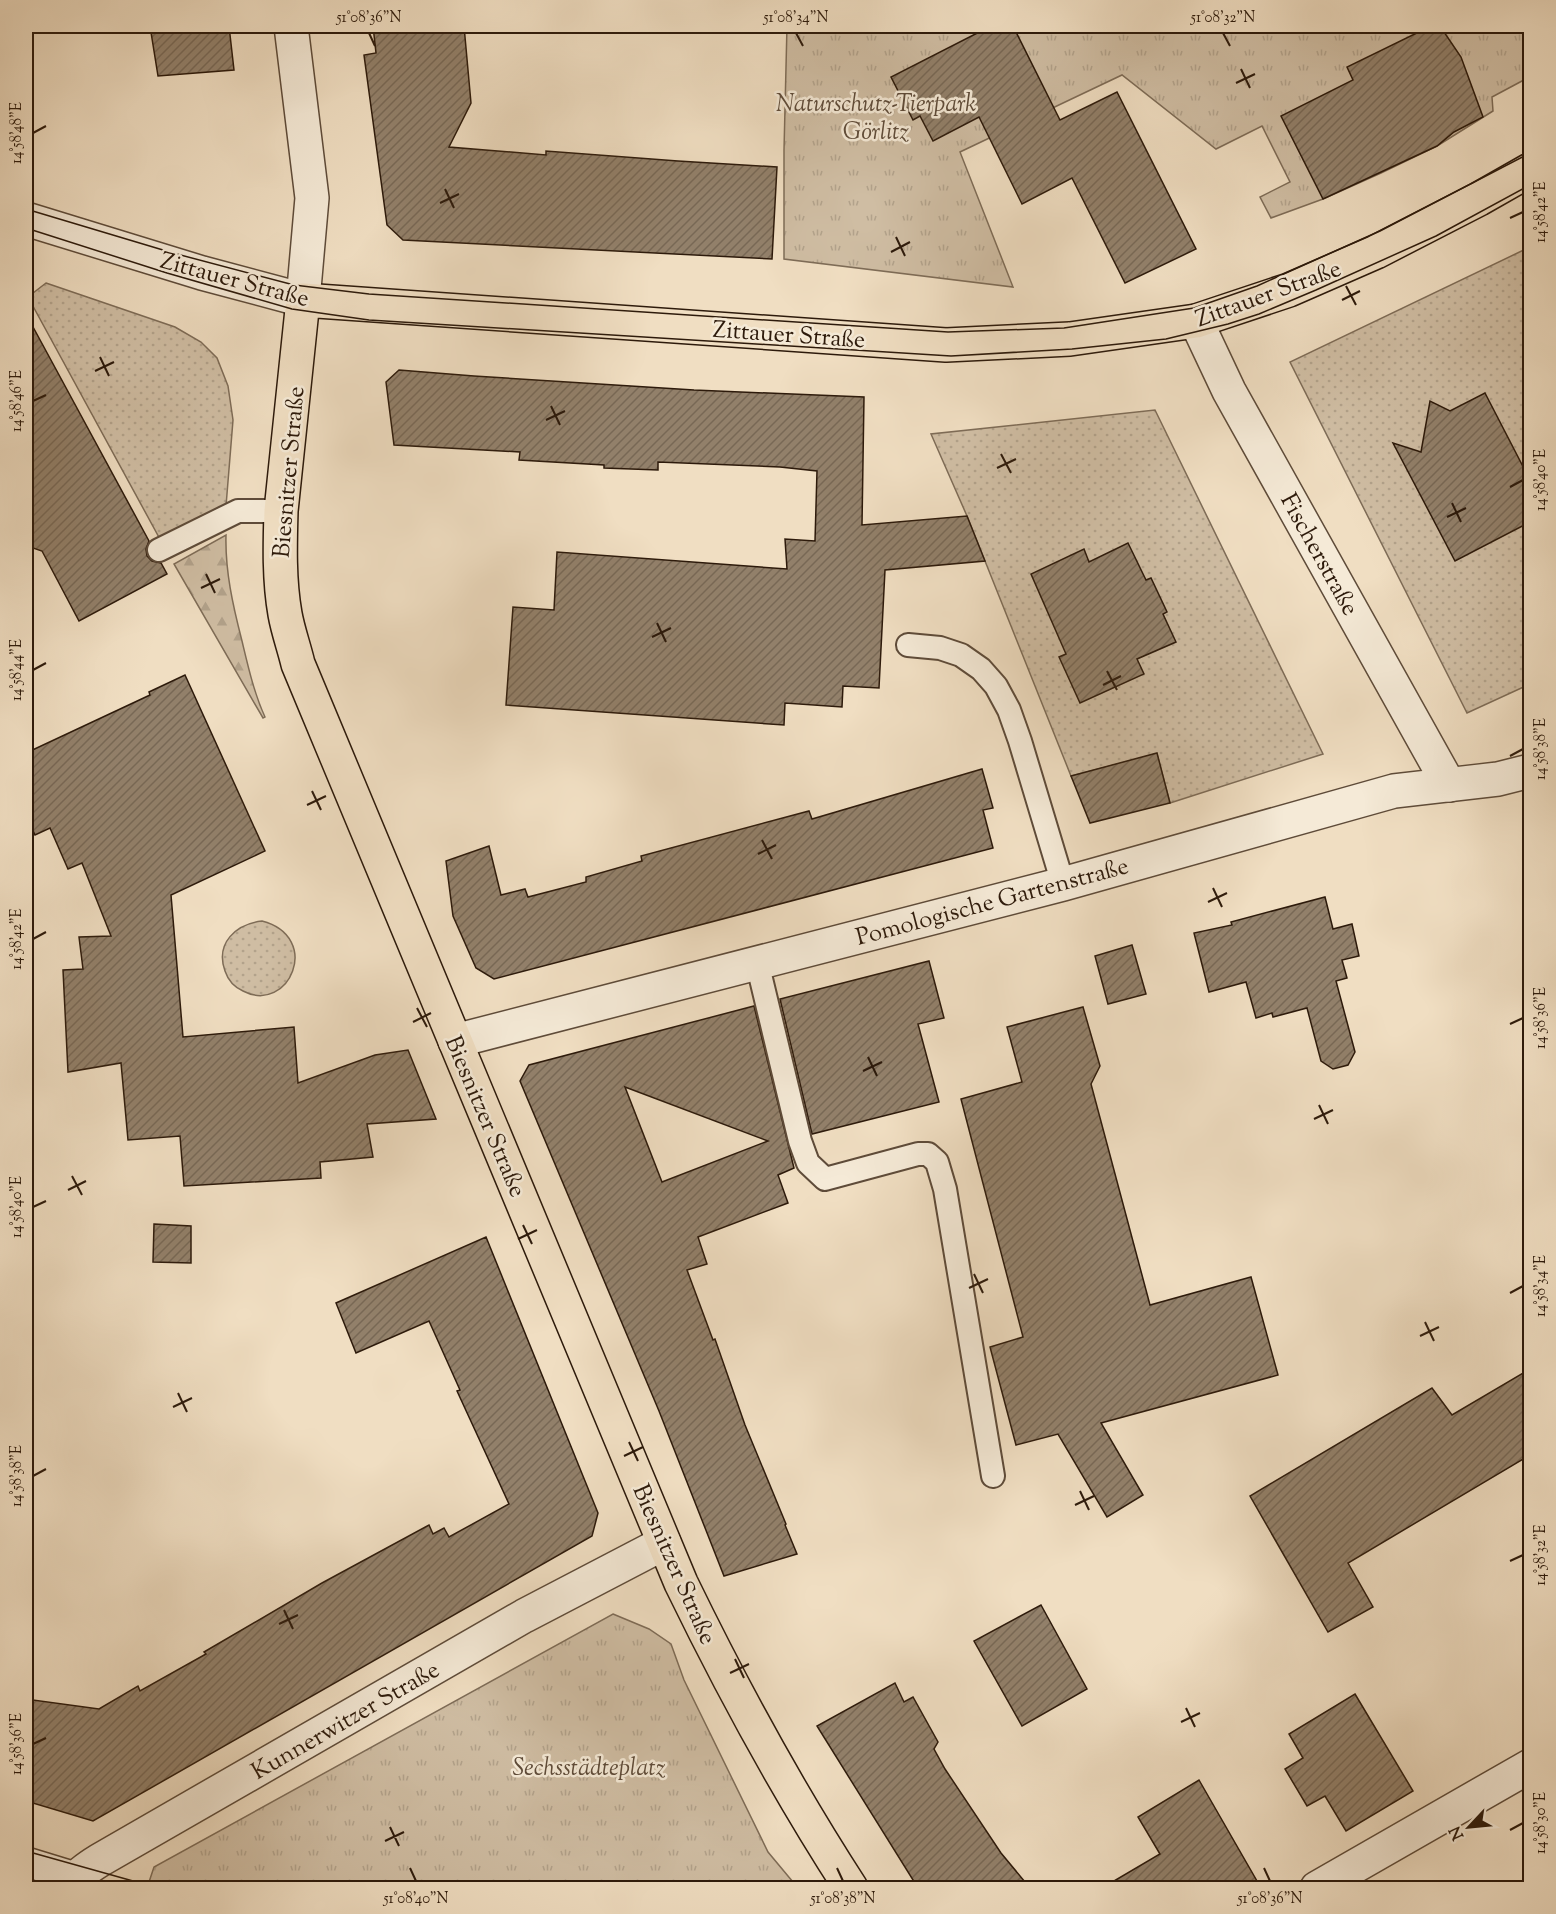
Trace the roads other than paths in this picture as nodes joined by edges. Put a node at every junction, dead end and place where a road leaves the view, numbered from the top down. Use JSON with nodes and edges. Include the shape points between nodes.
{"nodes":[{"id":1,"x":291,"y":26,"type":"edge"},
{"id":2,"x":1530,"y":170,"type":"edge"},
{"id":3,"x":26,"y":219,"type":"edge"},
{"id":4,"x":303,"y":300,"type":"junction"},
{"id":5,"x":1196,"y":321,"type":"junction"},
{"id":6,"x":281,"y":511,"type":"junction"},
{"id":7,"x":159,"y":550,"type":"dead end"},
{"id":8,"x":908,"y":645,"type":"dead end"},
{"id":9,"x":1530,"y":771,"type":"edge"},
{"id":10,"x":1449,"y":785,"type":"junction"},
{"id":11,"x":1063,"y":884,"type":"junction"},
{"id":12,"x":757,"y":962,"type":"junction"},
{"id":13,"x":455,"y":1041,"type":"junction"},
{"id":14,"x":993,"y":1476,"type":"dead end"},
{"id":15,"x":664,"y":1543,"type":"junction"},
{"id":16,"x":1530,"y":1766,"type":"edge"},
{"id":17,"x":26,"y":1864,"type":"edge"},
{"id":18,"x":72,"y":1884,"type":"edge"},
{"id":19,"x":851,"y":1888,"type":"edge"},
{"id":20,"x":1317,"y":1888,"type":"edge"}],
"edges":[{"from":1,"to":4,"type":"street","via":[[312,198]]},
{"from":2,"to":5,"type":"main road","name":"Zittauer Straße","via":[[1350,264],[1289,290]]},
{"from":3,"to":4,"type":"street","name":"Zittauer Straße"},
{"from":4,"to":5,"type":"main road","name":"Zittauer Straße","via":[[946,345],[1070,339]]},
{"from":4,"to":6,"type":"main road","name":"Biesnitzer Straße"},
{"from":5,"to":10,"type":"street","name":"Fischerstraße","via":[[1228,391]]},
{"from":6,"to":7,"type":"lane","via":[[238,510]]},
{"from":6,"to":13,"type":"main road","name":"Biesnitzer Straße","via":[[280,577],[298,664]]},
{"from":8,"to":11,"type":"lane","via":[[961,655],[996,686],[1020,741]]},
{"from":9,"to":10,"type":"street","name":"Pomologische Gartenstraße"},
{"from":10,"to":11,"type":"street","name":"Pomologische Gartenstraße","via":[[1394,791]]},
{"from":11,"to":12,"type":"street","name":"Pomologische Gartenstraße"},
{"from":12,"to":13,"type":"street","name":"Pomologische Gartenstraße"},
{"from":12,"to":14,"type":"lane","via":[[808,1163],[825,1179],[918,1154],[927,1154],[937,1162],[945,1189]]},
{"from":13,"to":15,"type":"main road","name":"Biesnitzer Straße"},
{"from":15,"to":18,"type":"street","name":"Kunnerwitzer Straße","via":[[524,1616],[100,1860]]},
{"from":15,"to":19,"type":"main road","name":"Biesnitzer Straße","via":[[722,1665],[815,1832]]},
{"from":16,"to":20,"type":"street"},
{"from":17,"to":18,"type":"street","name":"Kunnerwitzer Straße"}]}
